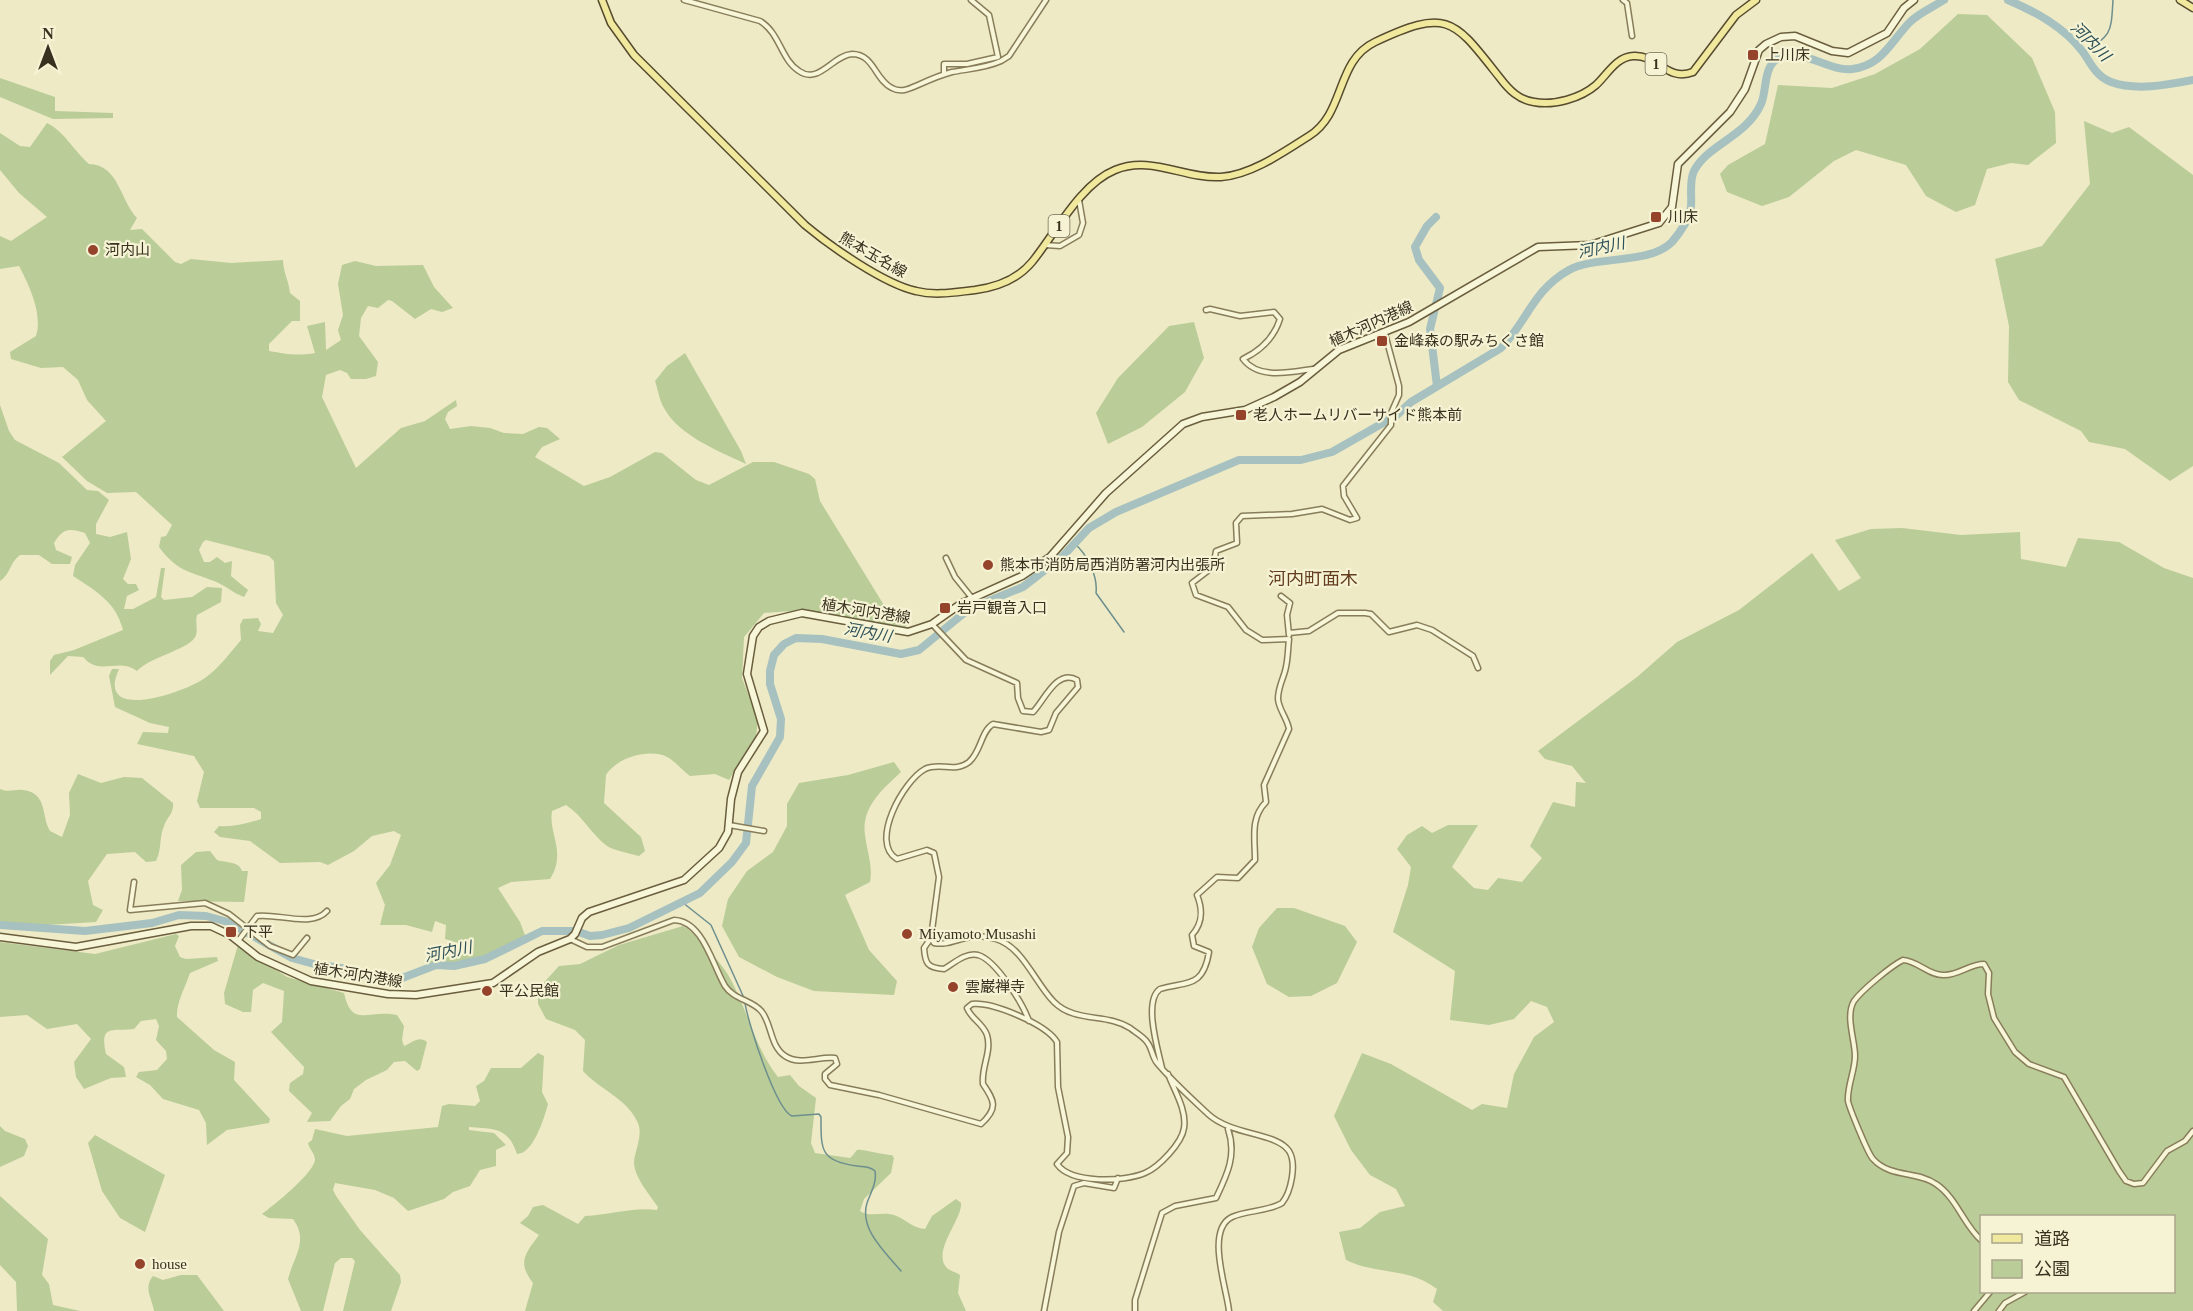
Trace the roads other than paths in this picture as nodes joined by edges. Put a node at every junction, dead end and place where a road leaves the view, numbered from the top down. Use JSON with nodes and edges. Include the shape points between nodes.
{"nodes":[{"id":1,"x":602,"y":0,"type":"edge"},
{"id":2,"x":684,"y":0,"type":"edge"},
{"id":3,"x":971,"y":0,"type":"edge"},
{"id":4,"x":1046,"y":0,"type":"edge"},
{"id":5,"x":1623,"y":0,"type":"edge"},
{"id":6,"x":1756,"y":0,"type":"edge"},
{"id":7,"x":1914,"y":0,"type":"edge"},
{"id":8,"x":2180,"y":0,"type":"edge"},
{"id":9,"x":2193,"y":8,"type":"edge"},
{"id":10,"x":1632,"y":36,"type":"dead end"},
{"id":11,"x":944,"y":74,"type":"junction"},
{"id":12,"x":1079,"y":200,"type":"junction"},
{"id":13,"x":1045,"y":245,"type":"junction"},
{"id":14,"x":1206,"y":310,"type":"dead end"},
{"id":15,"x":1385,"y":334,"type":"junction"},
{"id":16,"x":1314,"y":369,"type":"junction"},
{"id":17,"x":946,"y":558,"type":"dead end"},
{"id":18,"x":1281,"y":596,"type":"dead end"},
{"id":19,"x":972,"y":598,"type":"junction"},
{"id":20,"x":934,"y":627,"type":"junction"},
{"id":21,"x":1288,"y":636,"type":"junction"},
{"id":22,"x":1478,"y":668,"type":"dead end"},
{"id":23,"x":729,"y":825,"type":"junction"},
{"id":24,"x":764,"y":831,"type":"dead end"},
{"id":25,"x":134,"y":882,"type":"dead end"},
{"id":26,"x":327,"y":911,"type":"dead end"},
{"id":27,"x":247,"y":929,"type":"junction"},
{"id":28,"x":572,"y":937,"type":"junction"},
{"id":29,"x":0,"y":938,"type":"edge"},
{"id":30,"x":307,"y":938,"type":"dead end"},
{"id":31,"x":931,"y":938,"type":"junction"},
{"id":32,"x":239,"y":940,"type":"junction"},
{"id":33,"x":1029,"y":1021,"type":"junction"},
{"id":34,"x":1162,"y":1068,"type":"junction"},
{"id":35,"x":1167,"y":1072,"type":"junction"},
{"id":36,"x":1228,"y":1129,"type":"junction"},
{"id":37,"x":2193,"y":1131,"type":"edge"},
{"id":38,"x":1118,"y":1178,"type":"junction"},
{"id":39,"x":1980,"y":1238,"type":"edge"},
{"id":40,"x":1989,"y":1293,"type":"edge"},
{"id":41,"x":2023,"y":1293,"type":"edge"},
{"id":42,"x":1044,"y":1311,"type":"edge"},
{"id":43,"x":1135,"y":1311,"type":"edge"},
{"id":44,"x":1229,"y":1311,"type":"edge"},
{"id":45,"x":1974,"y":1311,"type":"edge"},
{"id":46,"x":1999,"y":1311,"type":"edge"}],
"edges":[{"from":1,"to":13,"type":"main road","name":"熊本玉名線","number":"1","via":[[610,23],[625,45],[805,225],[833,247],[892,282],[935,294],[982,289],[1023,271]]},
{"from":2,"to":11,"type":"street","via":[[760,21],[768,26],[790,63],[802,73],[816,74],[849,54],[865,57],[882,80],[898,90]]},
{"from":3,"to":11,"type":"street","via":[[989,15],[998,57],[944,64]]},
{"from":4,"to":11,"type":"street","via":[[1009,56]]},
{"from":5,"to":10,"type":"street","via":[[1627,3]]},
{"from":6,"to":12,"type":"main road","name":"熊本玉名線","number":"1","via":[[1736,15],[1692,72],[1674,75],[1644,57],[1632,56],[1620,61],[1585,93],[1548,103],[1526,100],[1509,89],[1466,35],[1446,24],[1420,25],[1364,49],[1348,67],[1334,108],[1323,125],[1255,166],[1220,177],[1147,164],[1125,166],[1097,180]]},
{"from":7,"to":15,"type":"main road","name":"植木河内港線","via":[[1887,33],[1848,53],[1795,36],[1780,37],[1766,44],[1730,112],[1678,164],[1671,207],[1659,223],[1590,245],[1538,247]]},
{"from":8,"to":9,"type":"main road"},
{"from":12,"to":13,"type":"main road","name":"熊本玉名線","number":"1"},
{"from":12,"to":13,"type":"street","via":[[1083,223],[1079,235],[1060,246]]},
{"from":14,"to":16,"type":"street","via":[[1240,316],[1274,312],[1280,320],[1269,340],[1243,359],[1256,370],[1272,374]]},
{"from":15,"to":16,"type":"main road","name":"植木河内港線","via":[[1339,350]]},
{"from":15,"to":21,"type":"street","via":[[1399,395],[1390,413],[1391,425],[1343,486],[1344,496],[1356,514],[1354,520],[1322,509],[1242,516],[1236,523],[1237,543],[1216,551],[1213,567],[1192,583],[1196,595],[1228,607],[1246,630],[1262,640]]},
{"from":16,"to":19,"type":"main road","name":"植木河内港線","via":[[1300,382],[1257,405],[1183,424],[1106,493],[1050,557],[1022,576]]},
{"from":17,"to":19,"type":"street"},
{"from":18,"to":21,"type":"street","via":[[1290,603]]},
{"from":19,"to":20,"type":"main road","name":"植木河内港線"},
{"from":20,"to":23,"type":"main road","name":"植木河内港線","via":[[908,632],[802,613],[759,627],[749,649],[747,674],[764,731],[738,772]]},
{"from":20,"to":31,"type":"street","via":[[966,660],[1017,683],[1019,705],[1029,713],[1040,705],[1057,681],[1072,677],[1078,683],[1049,730],[993,724],[972,760],[959,767],[926,768],[899,795],[886,845],[897,859],[927,850],[934,853],[939,877]]},
{"from":21,"to":22,"type":"street","via":[[1309,631],[1338,613],[1371,614],[1389,632],[1417,625],[1432,630],[1473,656]]},
{"from":21,"to":34,"type":"street","via":[[1286,670],[1278,700],[1289,729],[1264,785],[1266,802],[1255,820],[1255,860],[1238,878],[1217,877],[1197,894],[1202,912],[1199,928],[1192,935],[1194,946],[1209,952],[1208,960],[1195,981],[1160,989],[1153,997],[1155,1038]]},
{"from":23,"to":24,"type":"street"},
{"from":23,"to":28,"type":"main road","name":"植木河内港線","via":[[725,841],[684,880],[589,912]]},
{"from":25,"to":27,"type":"street","via":[[130,910],[205,903],[229,914]]},
{"from":26,"to":27,"type":"street","via":[[316,918],[260,915]]},
{"from":27,"to":30,"type":"street","via":[[270,946],[293,955]]},
{"from":27,"to":32,"type":"street"},
{"from":28,"to":32,"type":"main road","name":"植木河内港線","via":[[538,952],[493,983],[416,995],[310,981],[258,957]]},
{"from":28,"to":33,"type":"street","via":[[587,947],[603,947],[674,920],[691,924],[729,992],[762,1011],[776,1046],[785,1056],[804,1061],[835,1058],[837,1064],[825,1074],[830,1085],[981,1124],[994,1104],[982,1084],[989,1047],[984,1027],[967,1008],[981,1003]]},
{"from":29,"to":32,"type":"main road","name":"植木河内港線","via":[[76,947],[200,925]]},
{"from":31,"to":33,"type":"street","via":[[924,948],[928,966],[944,969],[964,956],[978,955],[997,970]]},
{"from":31,"to":34,"type":"street","via":[[942,945],[972,935],[997,939],[1020,957],[1053,1002],[1084,1018],[1130,1028],[1148,1042]]},
{"from":33,"to":38,"type":"street","via":[[1052,1034],[1058,1046],[1058,1087],[1068,1137],[1067,1153],[1057,1164],[1067,1174]]},
{"from":34,"to":35,"type":"street"},
{"from":35,"to":36,"type":"street"},
{"from":35,"to":38,"type":"street","via":[[1183,1113],[1184,1129],[1155,1167],[1138,1176]]},
{"from":36,"to":43,"type":"street","via":[[1232,1140],[1228,1176],[1216,1198],[1175,1206],[1162,1213]]},
{"from":36,"to":44,"type":"street","via":[[1278,1142],[1290,1153],[1292,1172],[1282,1203],[1231,1217],[1222,1229],[1218,1256]]},
{"from":37,"to":39,"type":"street","via":[[2185,1141],[2167,1151],[2143,1183],[2126,1181],[2064,1077],[2029,1064],[2015,1052],[1994,1018],[1988,994],[1989,973],[1984,964],[1940,975],[1912,960],[1903,960],[1854,1001],[1851,1009],[1855,1058],[1848,1103],[1866,1148],[1880,1165],[1937,1184]]},
{"from":38,"to":42,"type":"street","via":[[1114,1188],[1084,1183],[1074,1186],[1059,1232]]},
{"from":40,"to":45,"type":"street"},
{"from":41,"to":46,"type":"street"}]}
